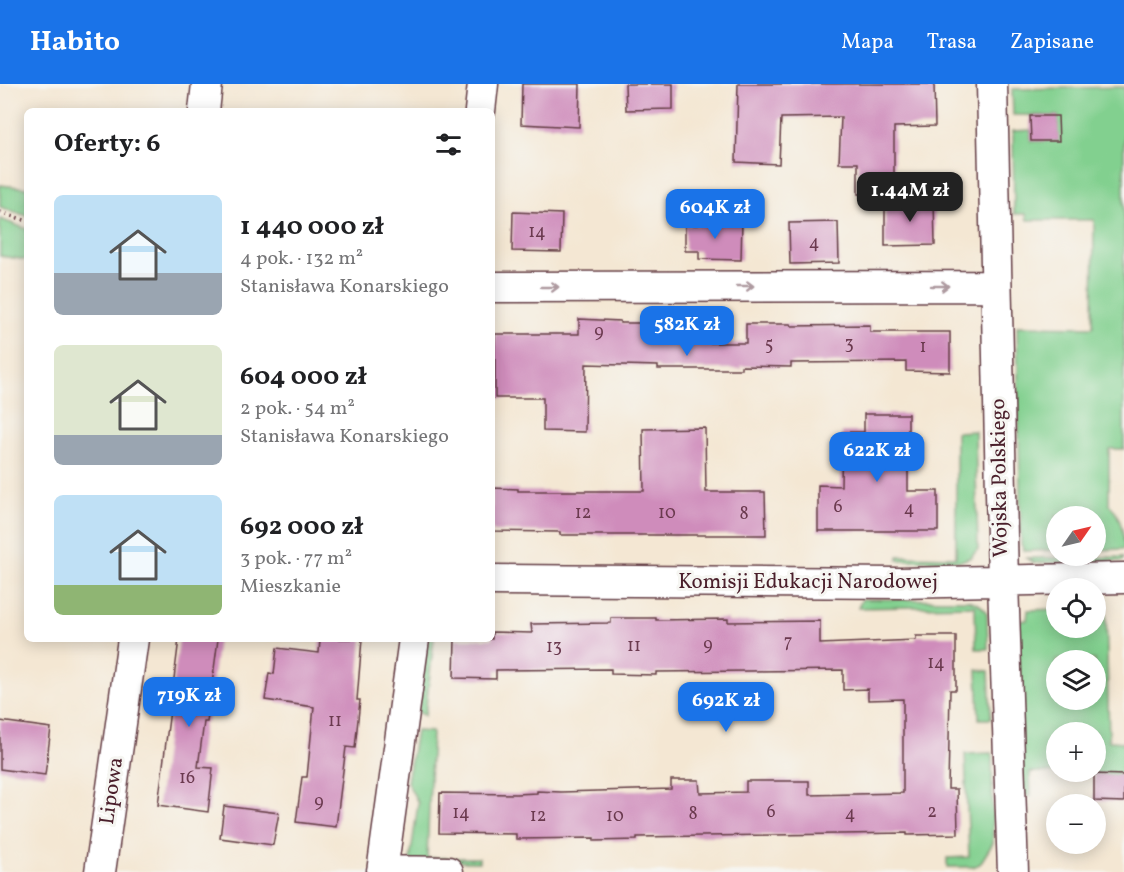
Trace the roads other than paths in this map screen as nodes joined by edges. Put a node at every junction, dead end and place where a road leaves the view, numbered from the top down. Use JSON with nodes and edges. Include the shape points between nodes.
{"nodes":[{"id":1,"x":207,"y":84,"type":"edge"},
{"id":2,"x":483,"y":84,"type":"edge"},
{"id":3,"x":992,"y":84,"type":"edge"},
{"id":4,"x":204,"y":108,"type":"edge"},
{"id":5,"x":480,"y":108,"type":"edge"},
{"id":6,"x":996,"y":286,"type":"junction"},
{"id":7,"x":495,"y":287,"type":"edge"},
{"id":8,"x":1124,"y":578,"type":"edge"},
{"id":9,"x":495,"y":580,"type":"edge"},
{"id":10,"x":1003,"y":582,"type":"junction"},
{"id":11,"x":133,"y":642,"type":"edge"},
{"id":12,"x":414,"y":642,"type":"edge"},
{"id":13,"x":100,"y":872,"type":"edge"},
{"id":14,"x":382,"y":872,"type":"edge"},
{"id":15,"x":448,"y":872,"type":"edge"},
{"id":16,"x":1013,"y":872,"type":"edge"}],
"edges":[{"from":1,"to":4,"type":"street"},
{"from":2,"to":5,"type":"street"},
{"from":3,"to":6,"type":"street","name":"Wojska Polskiego"},
{"from":7,"to":6,"type":"street","one_way":true},
{"from":6,"to":10,"type":"street","name":"Wojska Polskiego"},
{"from":8,"to":10,"type":"street","name":"Komisji Edukacji Narodowej"},
{"from":9,"to":10,"type":"street","name":"Komisji Edukacji Narodowej"},
{"from":10,"to":16,"type":"street","name":"Wojska Polskiego"},
{"from":11,"to":13,"type":"street","name":"Lipowa"},
{"from":12,"to":14,"type":"street"},
{"from":14,"to":15,"type":"street"}]}
